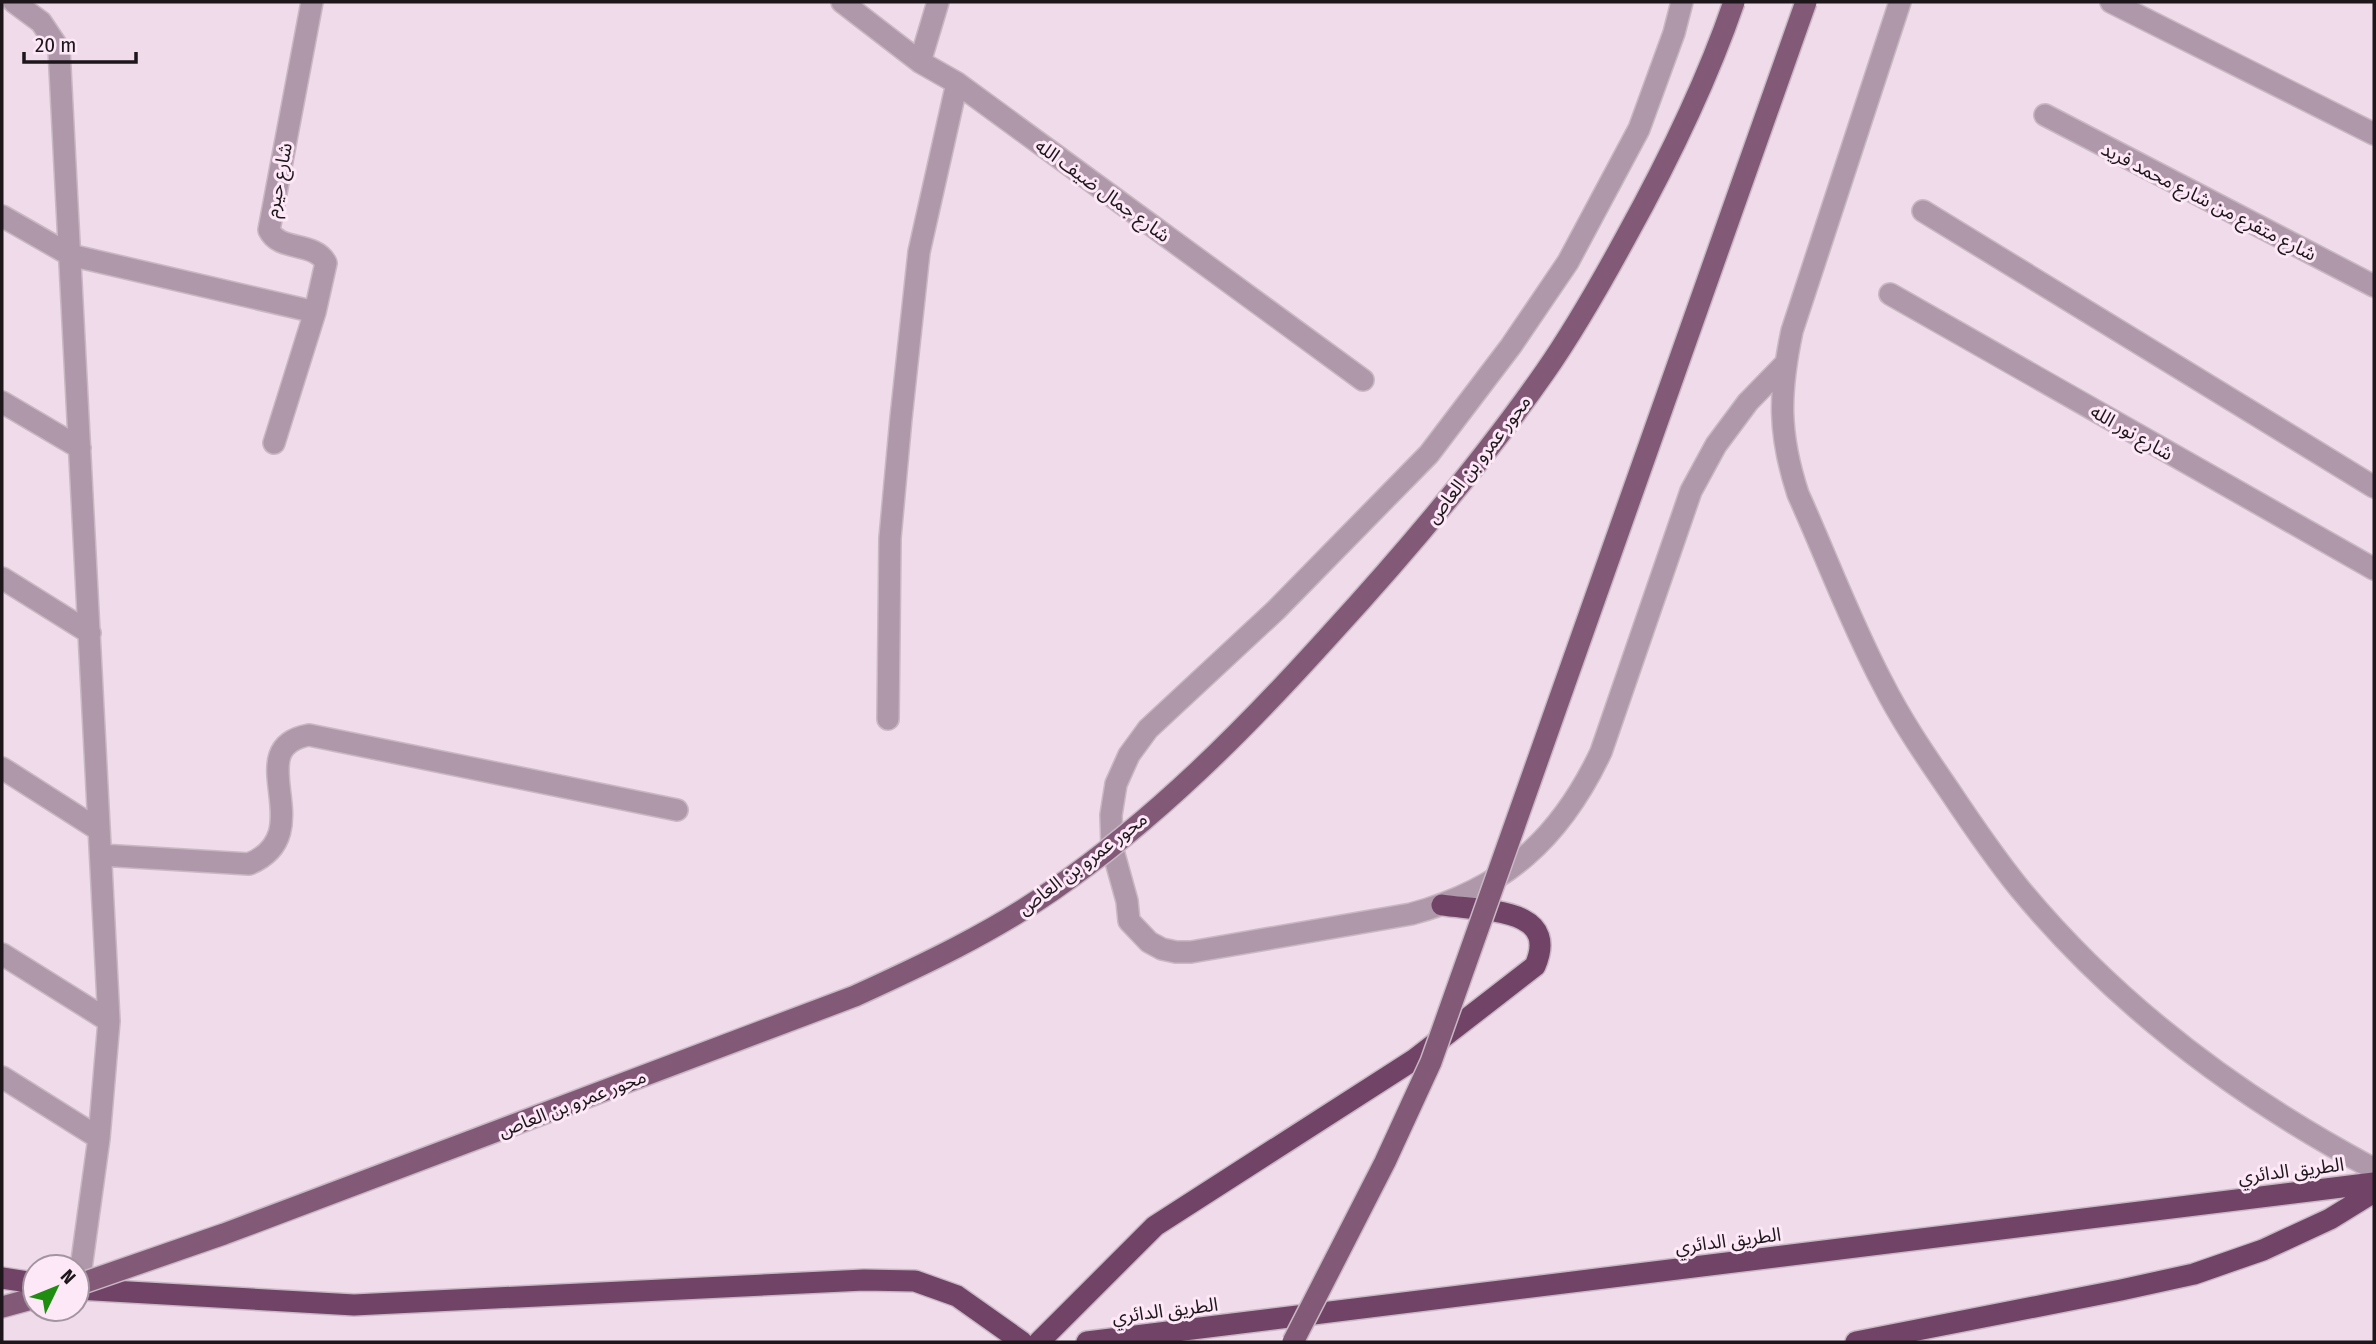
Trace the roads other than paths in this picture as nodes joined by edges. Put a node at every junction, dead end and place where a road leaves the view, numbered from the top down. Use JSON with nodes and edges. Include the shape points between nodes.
{"nodes":[{"id":1,"x":14,"y":2,"type":"edge"},
{"id":2,"x":312,"y":2,"type":"edge"},
{"id":3,"x":842,"y":2,"type":"edge"},
{"id":4,"x":938,"y":2,"type":"edge"},
{"id":5,"x":1682,"y":2,"type":"edge"},
{"id":6,"x":1734,"y":2,"type":"edge"},
{"id":7,"x":1806,"y":2,"type":"edge"},
{"id":8,"x":1900,"y":2,"type":"edge"},
{"id":9,"x":2110,"y":2,"type":"edge"},
{"id":10,"x":920,"y":62,"type":"junction"},
{"id":11,"x":957,"y":83,"type":"junction"},
{"id":12,"x":2045,"y":115,"type":"dead end"},
{"id":13,"x":2374,"y":134,"type":"edge"},
{"id":14,"x":1923,"y":211,"type":"dead end"},
{"id":15,"x":2,"y":216,"type":"edge"},
{"id":16,"x":70,"y":255,"type":"junction"},
{"id":17,"x":2374,"y":286,"type":"edge"},
{"id":18,"x":1890,"y":294,"type":"dead end"},
{"id":19,"x":315,"y":312,"type":"junction"},
{"id":20,"x":1785,"y":364,"type":"junction"},
{"id":21,"x":1363,"y":380,"type":"dead end"},
{"id":22,"x":2,"y":402,"type":"edge"},
{"id":23,"x":274,"y":443,"type":"dead end"},
{"id":24,"x":80,"y":448,"type":"junction"},
{"id":25,"x":2374,"y":487,"type":"edge"},
{"id":26,"x":2374,"y":569,"type":"edge"},
{"id":27,"x":2,"y":579,"type":"edge"},
{"id":28,"x":90,"y":633,"type":"junction"},
{"id":29,"x":888,"y":719,"type":"dead end"},
{"id":30,"x":2,"y":768,"type":"edge"},
{"id":31,"x":677,"y":810,"type":"dead end"},
{"id":32,"x":99,"y":830,"type":"junction"},
{"id":33,"x":101,"y":855,"type":"junction"},
{"id":34,"x":1442,"y":905,"type":"junction"},
{"id":35,"x":2,"y":954,"type":"edge"},
{"id":36,"x":109,"y":1021,"type":"junction"},
{"id":37,"x":2,"y":1077,"type":"edge"},
{"id":38,"x":99,"y":1138,"type":"junction"},
{"id":39,"x":2374,"y":1170,"type":"edge"},
{"id":40,"x":2374,"y":1182,"type":"edge"},
{"id":41,"x":2374,"y":1192,"type":"edge"},
{"id":42,"x":82,"y":1253,"type":"edge"},
{"id":43,"x":2,"y":1278,"type":"edge"},
{"id":44,"x":21,"y":1281,"type":"edge"},
{"id":45,"x":91,"y":1283,"type":"edge"},
{"id":46,"x":91,"y":1289,"type":"edge"},
{"id":47,"x":21,"y":1302,"type":"edge"},
{"id":48,"x":2,"y":1307,"type":"edge"},
{"id":49,"x":1022,"y":1342,"type":"edge"},
{"id":50,"x":1039,"y":1342,"type":"edge"},
{"id":51,"x":1087,"y":1342,"type":"edge"},
{"id":52,"x":1293,"y":1342,"type":"edge"},
{"id":53,"x":1856,"y":1342,"type":"edge"}],
"edges":[{"from":1,"to":16,"type":"street","via":[[41,22],[59,49]]},
{"from":2,"to":19,"type":"street","name":"شارع حيرم","via":[[269,224],[271,236],[277,240],[323,258],[325,269]]},
{"from":3,"to":10,"type":"street","name":"شارع جمال ضيف الله"},
{"from":4,"to":10,"type":"street"},
{"from":5,"to":34,"type":"street","via":[[1639,129],[1568,262],[1511,346],[1429,454],[1276,610],[1148,729],[1116,784],[1112,847],[1129,921],[1162,949],[1191,952]]},
{"from":6,"to":45,"type":"main road","name":"محور عمرو بن العاص","bridge":true,"via":[[1671,155],[1597,291],[1525,399],[1371,591],[1285,684],[1125,836],[994,927],[855,996]]},
{"from":7,"to":52,"type":"main road","bridge":true,"via":[[1431,1062]]},
{"from":8,"to":20,"type":"street"},
{"from":9,"to":13,"type":"street"},
{"from":10,"to":11,"type":"street","name":"شارع جمال ضيف الله"},
{"from":11,"to":21,"type":"street","name":"شارع جمال ضيف الله"},
{"from":11,"to":29,"type":"street","via":[[919,252],[890,538]]},
{"from":12,"to":17,"type":"street","name":"شارع متفرع من شارع محمد فريد"},
{"from":14,"to":25,"type":"street"},
{"from":15,"to":16,"type":"street"},
{"from":16,"to":19,"type":"street"},
{"from":16,"to":24,"type":"street"},
{"from":18,"to":26,"type":"street","name":"شارع نور الله"},
{"from":19,"to":23,"type":"street","name":"شارع حيرم"},
{"from":20,"to":34,"type":"street","via":[[1748,402],[1716,445],[1691,491],[1601,752],[1570,809],[1550,834],[1500,876]]},
{"from":20,"to":39,"type":"street","via":[[1783,429],[1798,494],[1882,682],[1972,824],[2020,888],[2130,1002],[2256,1100]]},
{"from":22,"to":24,"type":"street"},
{"from":24,"to":28,"type":"street"},
{"from":27,"to":28,"type":"street"},
{"from":28,"to":32,"type":"street"},
{"from":30,"to":32,"type":"street"},
{"from":31,"to":33,"type":"street","via":[[309,735],[288,743],[278,759],[283,824],[280,838],[261,859],[249,864]]},
{"from":32,"to":33,"type":"street"},
{"from":33,"to":36,"type":"street"},
{"from":34,"to":50,"type":"highway","via":[[1516,915],[1531,922],[1540,935],[1542,951],[1535,966],[1415,1059],[1155,1226]]},
{"from":35,"to":36,"type":"street"},
{"from":36,"to":38,"type":"street"},
{"from":37,"to":38,"type":"street"},
{"from":38,"to":42,"type":"street"},
{"from":40,"to":51,"type":"highway","name":"الطريق الدائري"},
{"from":41,"to":53,"type":"highway","via":[[2330,1219],[2263,1250],[2193,1274]]},
{"from":43,"to":44,"type":"highway"},
{"from":46,"to":49,"type":"highway","via":[[354,1305],[915,1281],[957,1296]]},
{"from":47,"to":48,"type":"main road"}]}
